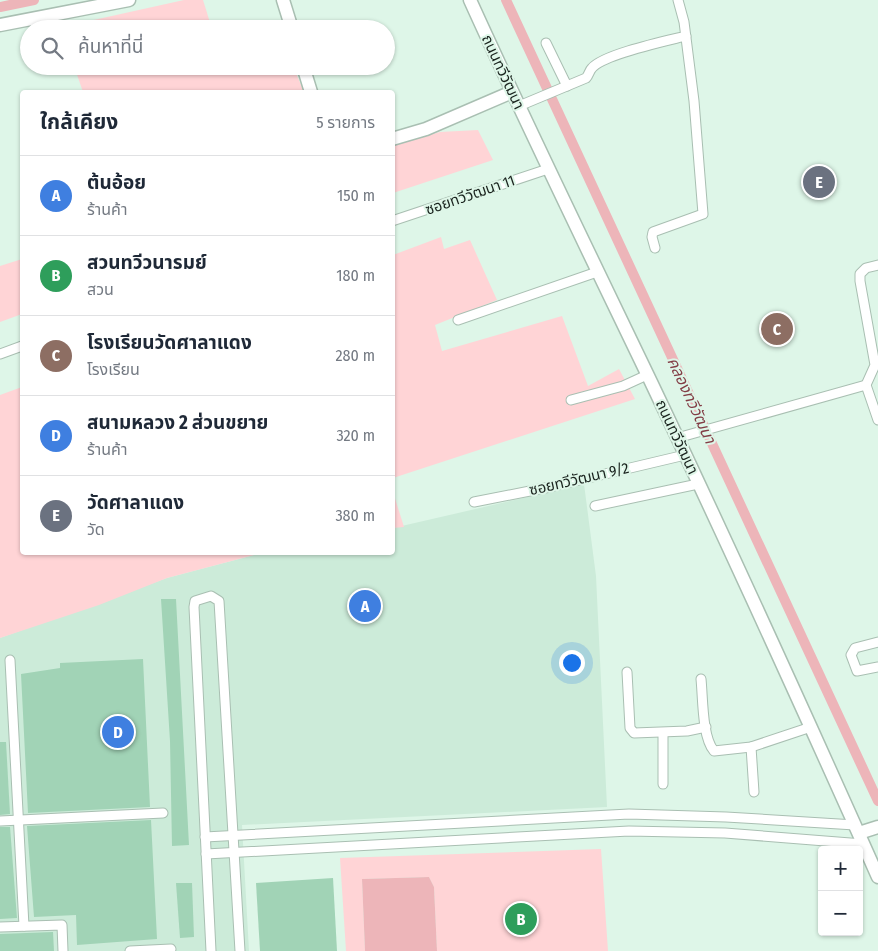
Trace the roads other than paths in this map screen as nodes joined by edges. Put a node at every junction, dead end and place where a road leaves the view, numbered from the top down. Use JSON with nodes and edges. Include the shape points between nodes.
{"nodes":[{"id":1,"x":129,"y":0,"type":"edge"},
{"id":2,"x":283,"y":0,"type":"edge"},
{"id":3,"x":470,"y":0,"type":"edge"},
{"id":4,"x":678,"y":0,"type":"edge"},
{"id":5,"x":26,"y":20,"type":"edge"},
{"id":6,"x":289,"y":20,"type":"edge"},
{"id":7,"x":20,"y":21,"type":"edge"},
{"id":8,"x":0,"y":25,"type":"edge"},
{"id":9,"x":686,"y":36,"type":"junction"},
{"id":10,"x":546,"y":43,"type":"dead end"},
{"id":11,"x":306,"y":75,"type":"edge"},
{"id":12,"x":567,"y":86,"type":"junction"},
{"id":13,"x":310,"y":90,"type":"edge"},
{"id":14,"x":512,"y":92,"type":"junction"},
{"id":15,"x":519,"y":106,"type":"junction"},
{"id":16,"x":395,"y":138,"type":"edge"},
{"id":17,"x":548,"y":169,"type":"junction"},
{"id":18,"x":395,"y":220,"type":"edge"},
{"id":19,"x":656,"y":248,"type":"dead end"},
{"id":20,"x":878,"y":265,"type":"edge"},
{"id":21,"x":598,"y":272,"type":"junction"},
{"id":22,"x":458,"y":320,"type":"dead end"},
{"id":23,"x":20,"y":347,"type":"edge"},
{"id":24,"x":0,"y":354,"type":"edge"},
{"id":25,"x":647,"y":375,"type":"junction"},
{"id":26,"x":866,"y":385,"type":"junction"},
{"id":27,"x":571,"y":400,"type":"dead end"},
{"id":28,"x":878,"y":420,"type":"edge"},
{"id":29,"x":677,"y":438,"type":"junction"},
{"id":30,"x":685,"y":455,"type":"junction"},
{"id":31,"x":698,"y":484,"type":"junction"},
{"id":32,"x":474,"y":502,"type":"dead end"},
{"id":33,"x":594,"y":506,"type":"dead end"},
{"id":34,"x":878,"y":642,"type":"edge"},
{"id":35,"x":10,"y":660,"type":"dead end"},
{"id":36,"x":878,"y":668,"type":"edge"},
{"id":37,"x":627,"y":672,"type":"dead end"},
{"id":38,"x":701,"y":679,"type":"dead end"},
{"id":39,"x":706,"y":726,"type":"junction"},
{"id":40,"x":811,"y":727,"type":"junction"},
{"id":41,"x":663,"y":733,"type":"junction"},
{"id":42,"x":751,"y":747,"type":"junction"},
{"id":43,"x":663,"y":784,"type":"dead end"},
{"id":44,"x":754,"y":792,"type":"dead end"},
{"id":45,"x":163,"y":812,"type":"dead end"},
{"id":46,"x":18,"y":820,"type":"junction"},
{"id":47,"x":0,"y":821,"type":"edge"},
{"id":48,"x":831,"y":824,"type":"junction"},
{"id":49,"x":875,"y":828,"type":"edge"},
{"id":50,"x":859,"y":834,"type":"junction"},
{"id":51,"x":233,"y":836,"type":"junction"},
{"id":52,"x":205,"y":837,"type":"junction"},
{"id":53,"x":831,"y":842,"type":"junction"},
{"id":54,"x":234,"y":852,"type":"junction"},
{"id":55,"x":206,"y":854,"type":"junction"},
{"id":56,"x":878,"y":877,"type":"edge"},
{"id":57,"x":24,"y":926,"type":"junction"},
{"id":58,"x":0,"y":927,"type":"edge"},
{"id":59,"x":171,"y":948,"type":"dead end"},
{"id":60,"x":63,"y":951,"type":"edge"},
{"id":61,"x":130,"y":951,"type":"edge"},
{"id":62,"x":211,"y":951,"type":"edge"},
{"id":63,"x":240,"y":951,"type":"edge"}],
"edges":[{"from":1,"to":5,"type":"main road"},
{"from":2,"to":6,"type":"main road"},
{"from":3,"to":14,"type":"main road","name":"ถนนทวีวัฒนา"},
{"from":4,"to":9,"type":"street"},
{"from":7,"to":8,"type":"main road"},
{"from":9,"to":12,"type":"street","via":[[605,60],[592,68],[586,78]]},
{"from":9,"to":19,"type":"street","via":[[700,155],[703,214],[653,232]]},
{"from":10,"to":12,"type":"street"},
{"from":11,"to":13,"type":"main road"},
{"from":12,"to":15,"type":"street"},
{"from":14,"to":15,"type":"main road","name":"ถนนทวีวัฒนา"},
{"from":14,"to":16,"type":"main road","via":[[426,129]]},
{"from":15,"to":17,"type":"main road","name":"ถนนทวีวัฒนา"},
{"from":17,"to":18,"type":"street","name":"ซอยทวีวัฒนา 11"},
{"from":17,"to":21,"type":"main road","name":"ถนนทวีวัฒนา"},
{"from":20,"to":26,"type":"street","via":[[866,268],[860,274],[875,365]]},
{"from":21,"to":22,"type":"street"},
{"from":21,"to":25,"type":"main road","name":"ถนนทวีวัฒนา"},
{"from":23,"to":24,"type":"street"},
{"from":25,"to":27,"type":"street","via":[[623,386]]},
{"from":25,"to":29,"type":"main road","name":"ถนนทวีวัฒนา"},
{"from":26,"to":28,"type":"street"},
{"from":26,"to":29,"type":"street"},
{"from":29,"to":30,"type":"main road","name":"ถนนทวีวัฒนา"},
{"from":30,"to":31,"type":"main road","name":"ถนนทวีวัฒนา"},
{"from":30,"to":32,"type":"street","name":"ซอยทวีวัฒนา 9/2"},
{"from":31,"to":33,"type":"street"},
{"from":31,"to":40,"type":"main road","name":"ถนนทวีวัฒนา"},
{"from":34,"to":36,"type":"street","via":[[855,648],[851,655],[857,671]]},
{"from":35,"to":46,"type":"street"},
{"from":37,"to":41,"type":"street","via":[[630,728],[634,733]]},
{"from":38,"to":39,"type":"street"},
{"from":39,"to":41,"type":"street"},
{"from":39,"to":42,"type":"street","via":[[709,746],[714,751]]},
{"from":40,"to":42,"type":"street"},
{"from":40,"to":50,"type":"main road","name":"ถนนทวีวัฒนา"},
{"from":41,"to":43,"type":"street"},
{"from":42,"to":44,"type":"street"},
{"from":45,"to":46,"type":"street"},
{"from":46,"to":47,"type":"street"},
{"from":46,"to":57,"type":"street"},
{"from":48,"to":50,"type":"street"},
{"from":48,"to":51,"type":"street","via":[[629,814]]},
{"from":48,"to":53,"type":"street"},
{"from":49,"to":50,"type":"main road"},
{"from":50,"to":53,"type":"street"},
{"from":50,"to":56,"type":"main road","name":"ถนนทวีวัฒนา"},
{"from":51,"to":52,"type":"street"},
{"from":51,"to":52,"type":"street","via":[[219,601],[211,596],[195,601],[194,607]]},
{"from":51,"to":54,"type":"street"},
{"from":52,"to":55,"type":"street"},
{"from":53,"to":54,"type":"street","via":[[725,833],[629,831]]},
{"from":54,"to":55,"type":"street"},
{"from":54,"to":63,"type":"street"},
{"from":55,"to":62,"type":"street"},
{"from":57,"to":58,"type":"street"},
{"from":57,"to":60,"type":"street","via":[[62,925]]},
{"from":59,"to":61,"type":"street"}]}
